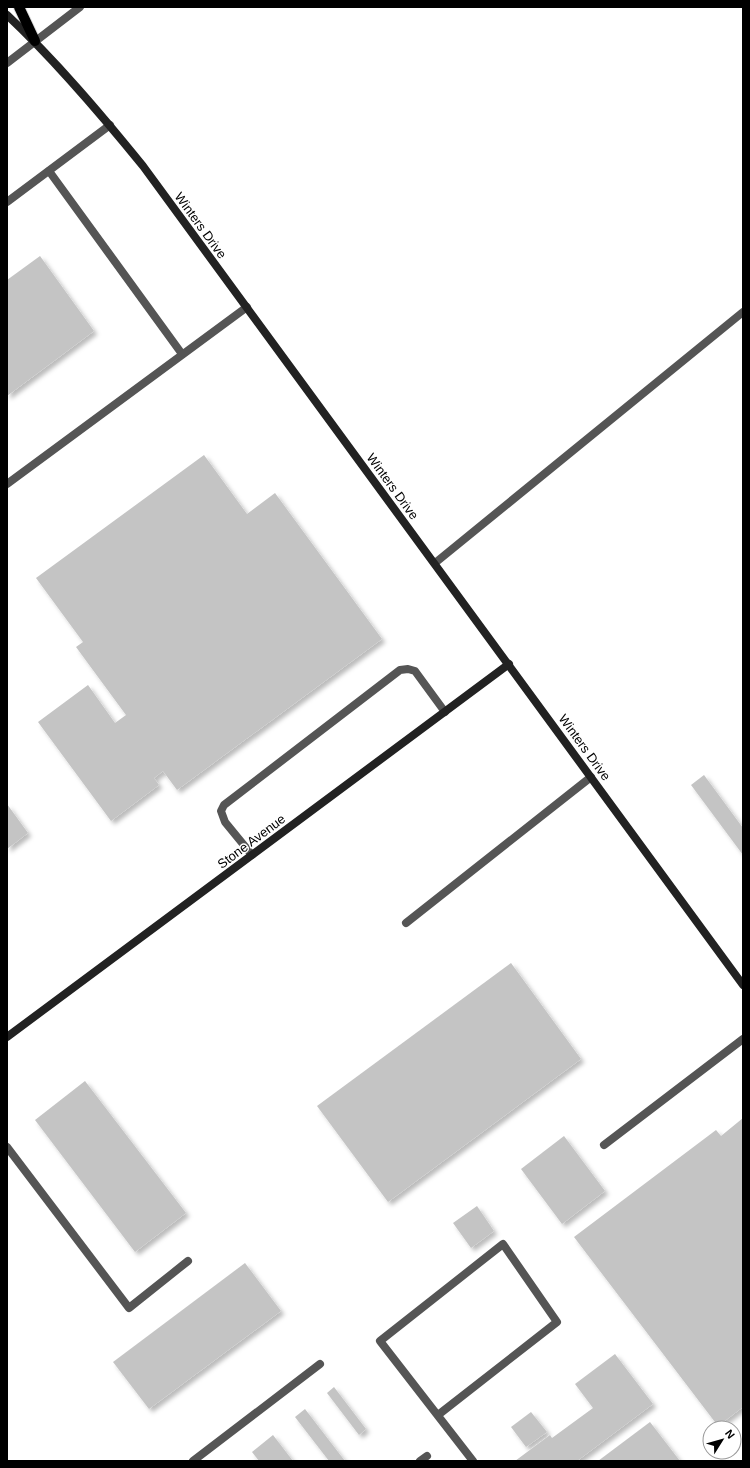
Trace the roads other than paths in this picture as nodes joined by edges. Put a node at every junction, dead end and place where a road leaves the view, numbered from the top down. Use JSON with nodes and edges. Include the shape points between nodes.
{"nodes":[{"id":1,"x":19,"y":7,"type":"edge"},
{"id":2,"x":80,"y":7,"type":"edge"},
{"id":3,"x":7,"y":15,"type":"edge"},
{"id":4,"x":35,"y":41,"type":"junction"},
{"id":5,"x":7,"y":63,"type":"edge"},
{"id":6,"x":110,"y":125,"type":"junction"},
{"id":7,"x":49,"y":171,"type":"junction"},
{"id":8,"x":7,"y":202,"type":"edge"},
{"id":9,"x":247,"y":307,"type":"junction"},
{"id":10,"x":743,"y":312,"type":"edge"},
{"id":11,"x":182,"y":354,"type":"junction"},
{"id":12,"x":7,"y":484,"type":"edge"},
{"id":13,"x":435,"y":563,"type":"junction"},
{"id":14,"x":509,"y":664,"type":"junction"},
{"id":15,"x":445,"y":712,"type":"junction"},
{"id":16,"x":591,"y":776,"type":"junction"},
{"id":17,"x":252,"y":855,"type":"junction"},
{"id":18,"x":406,"y":923,"type":"dead end"},
{"id":19,"x":743,"y":985,"type":"edge"},
{"id":20,"x":7,"y":1037,"type":"edge"},
{"id":21,"x":743,"y":1039,"type":"edge"},
{"id":22,"x":604,"y":1145,"type":"dead end"},
{"id":23,"x":7,"y":1147,"type":"edge"},
{"id":24,"x":188,"y":1261,"type":"dead end"},
{"id":25,"x":320,"y":1364,"type":"dead end"},
{"id":26,"x":438,"y":1415,"type":"junction"},
{"id":27,"x":193,"y":1461,"type":"edge"},
{"id":28,"x":473,"y":1461,"type":"edge"}],
"edges":[{"from":1,"to":4,"type":"main road"},
{"from":2,"to":4,"type":"street"},
{"from":3,"to":4,"type":"street","name":"Winters Drive"},
{"from":4,"to":5,"type":"street"},
{"from":4,"to":6,"type":"street","name":"Winters Drive"},
{"from":6,"to":7,"type":"street"},
{"from":6,"to":9,"type":"street","name":"Winters Drive"},
{"from":7,"to":8,"type":"street"},
{"from":7,"to":11,"type":"street"},
{"from":9,"to":11,"type":"street"},
{"from":9,"to":13,"type":"street","name":"Winters Drive"},
{"from":10,"to":13,"type":"street"},
{"from":11,"to":12,"type":"street"},
{"from":13,"to":14,"type":"street","name":"Winters Drive"},
{"from":14,"to":15,"type":"street","name":"Stone Avenue"},
{"from":14,"to":16,"type":"street","name":"Winters Drive"},
{"from":15,"to":17,"type":"street","name":"Stone Avenue"},
{"from":15,"to":17,"type":"street","via":[[415,671],[400,670],[224,804],[221,811],[225,822]]},
{"from":16,"to":18,"type":"street"},
{"from":16,"to":19,"type":"street","name":"Winters Drive"},
{"from":17,"to":20,"type":"street","name":"Stone Avenue"},
{"from":21,"to":22,"type":"street"},
{"from":23,"to":24,"type":"street","via":[[129,1308]]},
{"from":25,"to":27,"type":"street"},
{"from":26,"to":26,"type":"street","via":[[380,1341],[503,1244],[557,1322]]},
{"from":26,"to":28,"type":"street"}]}
